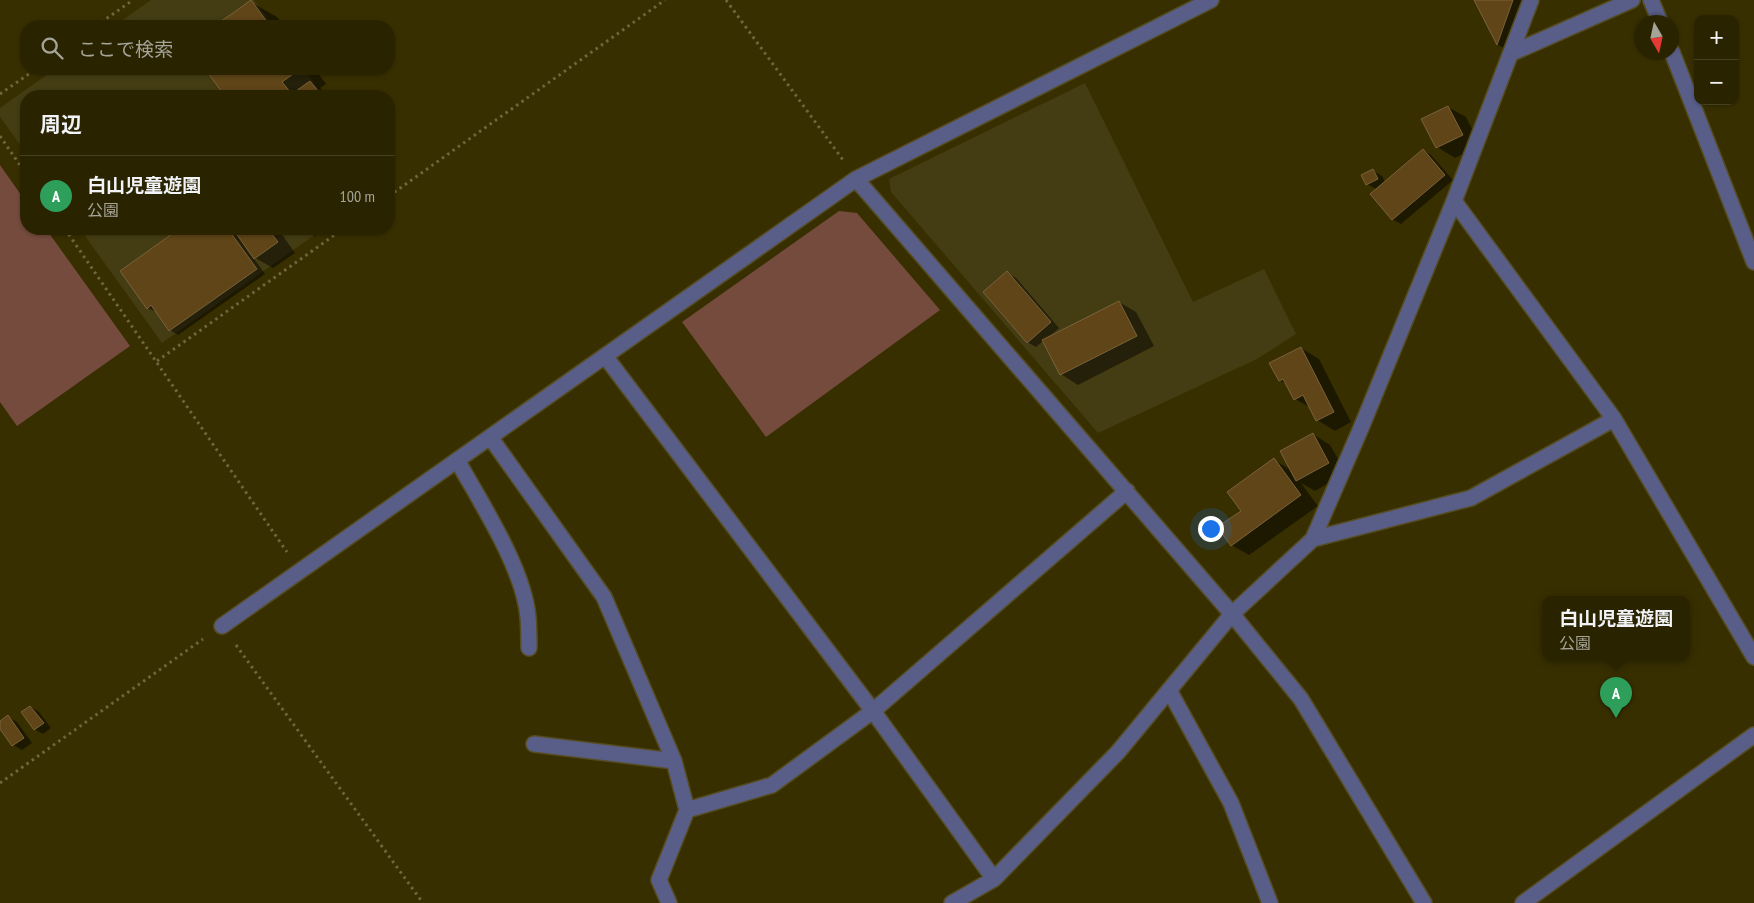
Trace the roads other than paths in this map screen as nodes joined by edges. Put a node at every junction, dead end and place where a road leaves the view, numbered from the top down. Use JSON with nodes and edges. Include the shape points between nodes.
{"nodes":[{"id":1,"x":1211,"y":0,"type":"edge"},
{"id":2,"x":1531,"y":0,"type":"edge"},
{"id":3,"x":1632,"y":0,"type":"edge"},
{"id":4,"x":1651,"y":0,"type":"edge"},
{"id":5,"x":1657,"y":15,"type":"edge"},
{"id":6,"x":1512,"y":53,"type":"junction"},
{"id":7,"x":1675,"y":60,"type":"edge"},
{"id":8,"x":856,"y":179,"type":"junction"},
{"id":9,"x":1454,"y":201,"type":"junction"},
{"id":10,"x":1754,"y":262,"type":"edge"},
{"id":11,"x":606,"y":356,"type":"junction"},
{"id":12,"x":1614,"y":418,"type":"junction"},
{"id":13,"x":490,"y":437,"type":"junction"},
{"id":14,"x":457,"y":460,"type":"junction"},
{"id":15,"x":1127,"y":491,"type":"junction"},
{"id":16,"x":1313,"y":539,"type":"junction"},
{"id":17,"x":1232,"y":614,"type":"junction"},
{"id":18,"x":222,"y":626,"type":"road end"},
{"id":19,"x":529,"y":648,"type":"dead end"},
{"id":20,"x":1754,"y":657,"type":"edge"},
{"id":21,"x":1169,"y":690,"type":"junction"},
{"id":22,"x":873,"y":711,"type":"junction"},
{"id":23,"x":1754,"y":735,"type":"edge"},
{"id":24,"x":534,"y":744,"type":"dead end"},
{"id":25,"x":674,"y":762,"type":"junction"},
{"id":26,"x":687,"y":810,"type":"junction"},
{"id":27,"x":994,"y":879,"type":"junction"},
{"id":28,"x":669,"y":903,"type":"edge"},
{"id":29,"x":952,"y":903,"type":"edge"},
{"id":30,"x":1270,"y":903,"type":"edge"},
{"id":31,"x":1424,"y":903,"type":"edge"},
{"id":32,"x":1523,"y":903,"type":"edge"}],
"edges":[{"from":1,"to":8,"type":"street"},
{"from":2,"to":6,"type":"street"},
{"from":3,"to":6,"type":"street"},
{"from":4,"to":5,"type":"street"},
{"from":6,"to":9,"type":"street"},
{"from":7,"to":10,"type":"street"},
{"from":8,"to":11,"type":"street"},
{"from":8,"to":15,"type":"street"},
{"from":9,"to":12,"type":"street"},
{"from":9,"to":16,"type":"street"},
{"from":11,"to":13,"type":"street"},
{"from":11,"to":22,"type":"street"},
{"from":12,"to":16,"type":"street","via":[[1471,498]]},
{"from":12,"to":20,"type":"street"},
{"from":13,"to":14,"type":"street"},
{"from":13,"to":25,"type":"street","via":[[604,596]]},
{"from":14,"to":18,"type":"street"},
{"from":14,"to":19,"type":"street","via":[[499,534],[519,584],[528,616]]},
{"from":15,"to":17,"type":"street"},
{"from":15,"to":22,"type":"street"},
{"from":16,"to":17,"type":"street"},
{"from":17,"to":21,"type":"street"},
{"from":17,"to":31,"type":"street","via":[[1301,699]]},
{"from":21,"to":27,"type":"street","via":[[1118,752]]},
{"from":21,"to":30,"type":"street","via":[[1231,803]]},
{"from":22,"to":26,"type":"street","via":[[772,785]]},
{"from":22,"to":27,"type":"street"},
{"from":23,"to":32,"type":"street"},
{"from":24,"to":25,"type":"street"},
{"from":25,"to":26,"type":"street"},
{"from":26,"to":28,"type":"street","via":[[659,880]]},
{"from":27,"to":29,"type":"street"}]}
